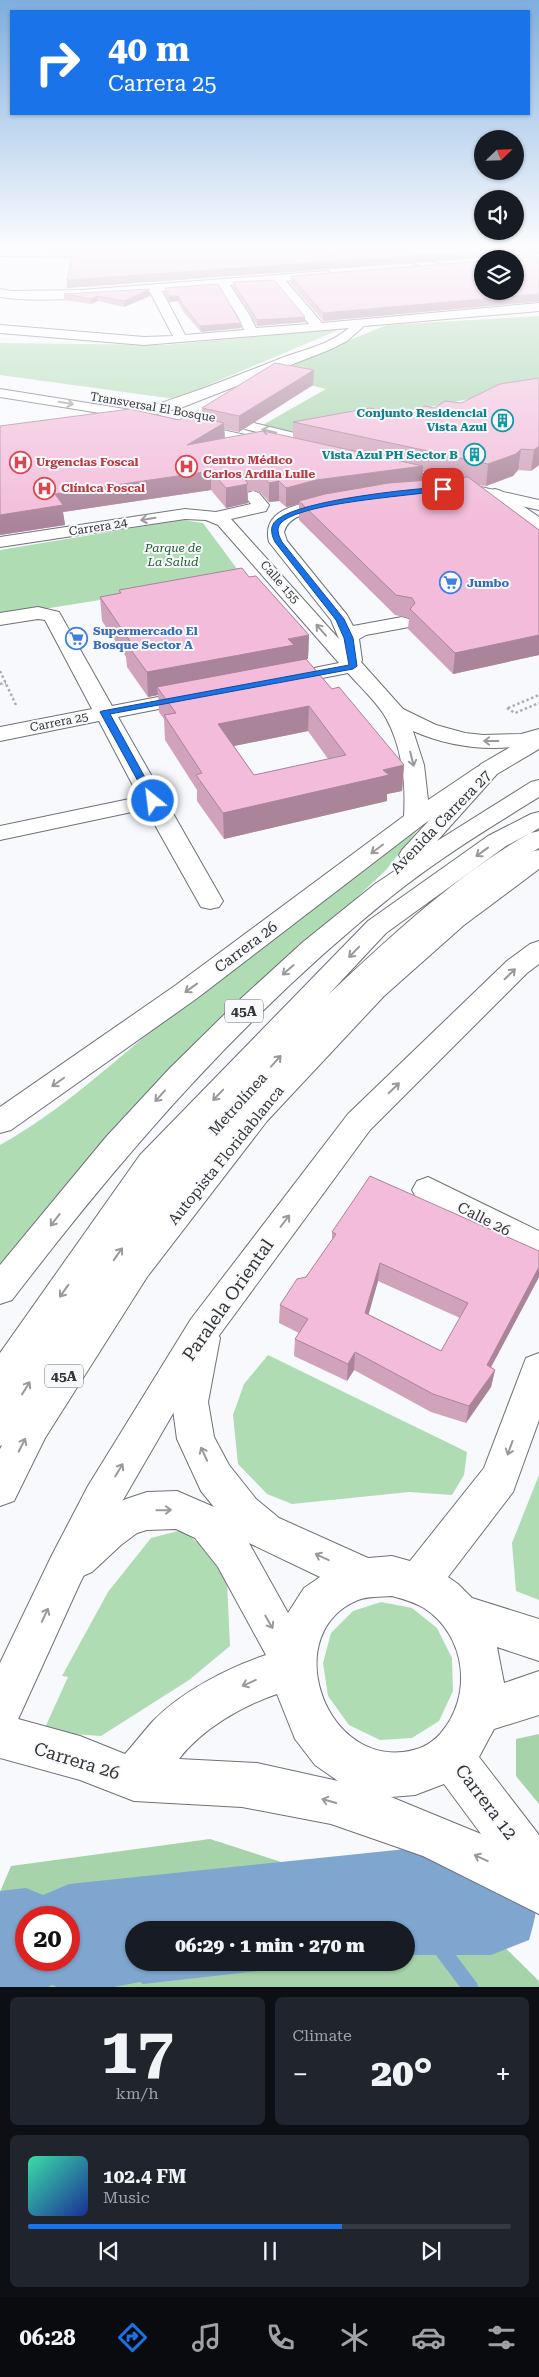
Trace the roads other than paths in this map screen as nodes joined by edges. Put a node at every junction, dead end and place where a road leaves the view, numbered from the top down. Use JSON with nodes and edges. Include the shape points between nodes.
{"nodes":[{"id":1,"x":117,"y":339,"type":"edge"},
{"id":2,"x":180,"y":339,"type":"edge"},
{"id":3,"x":340,"y":339,"type":"edge"},
{"id":4,"x":0,"y":384,"type":"edge"},
{"id":5,"x":0,"y":393,"type":"edge"},
{"id":6,"x":166,"y":406,"type":"junction"},
{"id":7,"x":141,"y":416,"type":"junction"},
{"id":8,"x":101,"y":423,"type":"edge"},
{"id":9,"x":467,"y":489,"type":"junction"},
{"id":10,"x":539,"y":491,"type":"edge"},
{"id":11,"x":406,"y":492,"type":"edge"},
{"id":12,"x":495,"y":494,"type":"junction"},
{"id":13,"x":252,"y":496,"type":"edge"},
{"id":14,"x":351,"y":501,"type":"edge"},
{"id":15,"x":539,"y":506,"type":"edge"},
{"id":16,"x":197,"y":514,"type":"joint"},
{"id":17,"x":216,"y":517,"type":"junction"},
{"id":18,"x":538,"y":524,"type":"edge"},
{"id":19,"x":0,"y":542,"type":"edge"},
{"id":20,"x":0,"y":619,"type":"edge"},
{"id":21,"x":340,"y":619,"type":"junction"},
{"id":22,"x":348,"y":638,"type":"junction"},
{"id":23,"x":353,"y":666,"type":"junction"},
{"id":24,"x":258,"y":684,"type":"edge"},
{"id":25,"x":210,"y":693,"type":"edge"},
{"id":26,"x":105,"y":712,"type":"junction"},
{"id":27,"x":395,"y":714,"type":"junction"},
{"id":28,"x":0,"y":734,"type":"edge"},
{"id":29,"x":539,"y":736,"type":"edge"},
{"id":30,"x":539,"y":740,"type":"edge"},
{"id":31,"x":489,"y":769,"type":"junction"},
{"id":32,"x":539,"y":787,"type":"edge"},
{"id":33,"x":153,"y":801,"type":"junction"},
{"id":34,"x":416,"y":819,"type":"junction"},
{"id":35,"x":539,"y":819,"type":"edge"},
{"id":36,"x":0,"y":833,"type":"edge"},
{"id":37,"x":539,"y":838,"type":"edge"},
{"id":38,"x":539,"y":857,"type":"edge"},
{"id":39,"x":210,"y":902,"type":"dead end"},
{"id":40,"x":352,"y":914,"type":"junction"},
{"id":41,"x":539,"y":950,"type":"edge"},
{"id":42,"x":0,"y":1122,"type":"edge"},
{"id":43,"x":428,"y":1190,"type":"dead end"},
{"id":44,"x":539,"y":1247,"type":"edge"},
{"id":45,"x":0,"y":1290,"type":"edge"},
{"id":46,"x":203,"y":1330,"type":"junction"},
{"id":47,"x":0,"y":1383,"type":"edge"},
{"id":48,"x":535,"y":1394,"type":"edge"},
{"id":49,"x":0,"y":1429,"type":"edge"},
{"id":50,"x":0,"y":1488,"type":"edge"},
{"id":51,"x":66,"y":1569,"type":"junction"},
{"id":52,"x":366,"y":1577,"type":"junction"},
{"id":53,"x":418,"y":1583,"type":"junction"},
{"id":54,"x":459,"y":1614,"type":"junction"},
{"id":55,"x":539,"y":1640,"type":"edge"},
{"id":56,"x":295,"y":1668,"type":"junction"},
{"id":57,"x":539,"y":1693,"type":"edge"},
{"id":58,"x":0,"y":1711,"type":"edge"},
{"id":59,"x":479,"y":1712,"type":"junction"},
{"id":60,"x":0,"y":1736,"type":"edge"},
{"id":61,"x":450,"y":1756,"type":"junction"},
{"id":62,"x":134,"y":1779,"type":"junction"},
{"id":63,"x":539,"y":1873,"type":"edge"},
{"id":64,"x":539,"y":1890,"type":"edge"}],
"edges":[{"from":1,"to":2,"type":"main road"},
{"from":3,"to":6,"type":"main road"},
{"from":4,"to":6,"type":"main road","name":"Transversal El Bosque"},
{"from":5,"to":7,"type":"main road","name":"Transversal El Bosque","one_way":true},
{"from":6,"to":7,"type":"main road"},
{"from":7,"to":6,"type":"main road","name":"Transversal El Bosque","one_way":true,"via":[[341,455]]},
{"from":7,"to":8,"type":"main road"},
{"from":9,"to":10,"type":"main road","via":[[380,463]]},
{"from":9,"to":11,"type":"main road"},
{"from":9,"to":12,"type":"main road"},
{"from":12,"to":15,"type":"main road"},
{"from":12,"to":18,"type":"main road"},
{"from":13,"to":17,"type":"main road","via":[[261,504],[260,507]]},
{"from":14,"to":21,"type":"main road","name":"Calle 155","via":[[288,514],[275,526],[274,534]]},
{"from":16,"to":17,"type":"main road","name":"Calle 155"},
{"from":16,"to":19,"type":"main road","name":"Carrera 24","one_way":true},
{"from":23,"to":17,"type":"main road","name":"Calle 155","one_way":true,"via":[[230,526]]},
{"from":20,"to":26,"type":"main road","via":[[38,613],[52,616]]},
{"from":21,"to":22,"type":"main road","name":"Calle 155"},
{"from":21,"to":22,"type":"main road","via":[[363,622],[398,619],[360,630]]},
{"from":22,"to":23,"type":"main road","name":"Calle 155"},
{"from":23,"to":24,"type":"main road"},
{"from":23,"to":27,"type":"main road","name":"Calle 155"},
{"from":25,"to":26,"type":"main road","name":"Carrera 25"},
{"from":26,"to":28,"type":"main road","name":"Carrera 25"},
{"from":26,"to":33,"type":"main road"},
{"from":29,"to":27,"type":"main road","name":"Calle 155","one_way":true,"via":[[475,741],[416,727]]},
{"from":27,"to":34,"type":"main road","name":"Calle 155","one_way":true,"via":[[414,764]]},
{"from":30,"to":31,"type":"main road","name":"Avenida Carrera 27"},
{"from":31,"to":34,"type":"main road","name":"Carrera 26"},
{"from":31,"to":40,"type":"main road","name":"Avenida Carrera 27","via":[[440,825]]},
{"from":32,"to":40,"type":"main road","number":"45A","via":[[429,856]]},
{"from":33,"to":36,"type":"main road"},
{"from":33,"to":39,"type":"main road"},
{"from":34,"to":42,"type":"main road","name":"Carrera 26","one_way":true,"via":[[186,992]]},
{"from":35,"to":47,"type":"main road","name":"Metrolínea","one_way":true,"via":[[497,842],[377,928],[151,1164]]},
{"from":49,"to":37,"type":"main road","name":"Metrolínea","one_way":true,"via":[[48,1351],[175,1174],[281,1056],[409,934],[515,852]]},
{"from":50,"to":38,"type":"main road","name":"Autopista Floridablanca","number":"45A","one_way":true,"via":[[32,1426],[135,1267],[256,1113],[374,989],[455,919]]},
{"from":40,"to":45,"type":"main road","number":"45A","one_way":true,"via":[[270,985],[185,1068],[96,1168]]},
{"from":46,"to":41,"type":"main road","name":"Paralela Oriental","one_way":true,"via":[[359,1122],[517,967]]},
{"from":43,"to":44,"type":"main road","name":"Calle 26"},
{"from":51,"to":46,"type":"main road","name":"Paralela Oriental","one_way":true,"via":[[102,1499]]},
{"from":52,"to":46,"type":"main road","one_way":true,"via":[[265,1532],[242,1512],[215,1478],[196,1438],[190,1402]]},
{"from":48,"to":53,"type":"main road","one_way":true,"via":[[498,1479]]},
{"from":51,"to":56,"type":"main road","one_way":true,"via":[[126,1518],[147,1511],[177,1510],[209,1524],[232,1553]]},
{"from":58,"to":51,"type":"main road","name":"Paralela Oriental","one_way":true},
{"from":52,"to":53,"type":"main road","via":[[392,1576]]},
{"from":52,"to":56,"type":"main road","via":[[330,1593],[316,1607],[298,1644]]},
{"from":53,"to":54,"type":"main road","via":[[444,1599]]},
{"from":54,"to":55,"type":"main road"},
{"from":54,"to":59,"type":"main road","via":[[479,1654],[483,1684]]},
{"from":56,"to":61,"type":"main road","via":[[295,1684],[307,1720],[318,1736],[347,1761],[382,1775],[400,1775],[419,1772]]},
{"from":56,"to":62,"type":"main road","name":"Carrera 26","one_way":true,"via":[[250,1682],[208,1705],[169,1736]]},
{"from":57,"to":59,"type":"main road"},
{"from":59,"to":61,"type":"main road","via":[[463,1743]]},
{"from":60,"to":62,"type":"main road","name":"Carrera 26","via":[[21,1745],[89,1761]]},
{"from":61,"to":63,"type":"main road","name":"Carrera 12"},
{"from":64,"to":62,"type":"main road","one_way":true,"via":[[502,1868],[440,1839],[379,1815],[327,1800],[257,1786],[196,1780]]}]}
